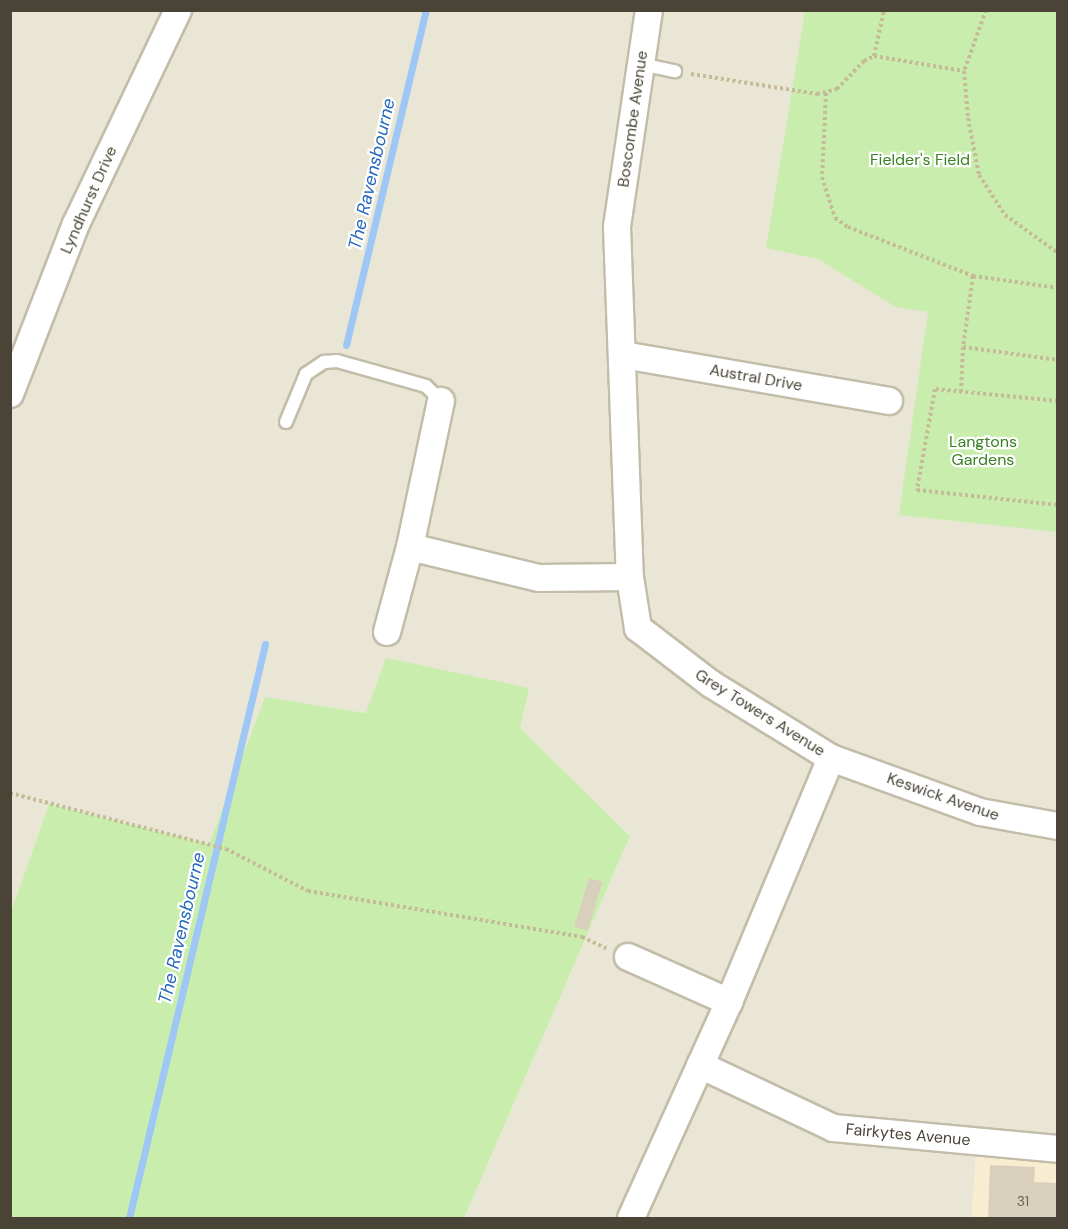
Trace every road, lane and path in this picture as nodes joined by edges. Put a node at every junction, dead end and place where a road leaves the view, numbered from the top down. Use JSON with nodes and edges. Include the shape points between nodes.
{"nodes":[{"id":1,"x":178,"y":10,"type":"edge"},
{"id":2,"x":649,"y":10,"type":"edge"},
{"id":3,"x":884,"y":10,"type":"edge"},
{"id":4,"x":986,"y":10,"type":"edge"},
{"id":5,"x":874,"y":56,"type":"junction"},
{"id":6,"x":641,"y":64,"type":"junction"},
{"id":7,"x":964,"y":71,"type":"junction"},
{"id":8,"x":675,"y":72,"type":"joint"},
{"id":9,"x":826,"y":93,"type":"junction"},
{"id":10,"x":616,"y":227,"type":"joint"},
{"id":11,"x":1058,"y":253,"type":"edge"},
{"id":12,"x":973,"y":276,"type":"junction"},
{"id":13,"x":1058,"y":288,"type":"edge"},
{"id":14,"x":963,"y":347,"type":"junction"},
{"id":15,"x":623,"y":355,"type":"junction"},
{"id":16,"x":1058,"y":360,"type":"edge"},
{"id":17,"x":961,"y":392,"type":"junction"},
{"id":18,"x":10,"y":394,"type":"edge"},
{"id":19,"x":889,"y":400,"type":"dead end"},
{"id":20,"x":441,"y":401,"type":"joint"},
{"id":21,"x":1058,"y":401,"type":"edge"},
{"id":22,"x":286,"y":422,"type":"dead end"},
{"id":23,"x":1058,"y":506,"type":"edge"},
{"id":24,"x":410,"y":547,"type":"junction"},
{"id":25,"x":630,"y":577,"type":"junction"},
{"id":26,"x":387,"y":632,"type":"dead end"},
{"id":27,"x":831,"y":758,"type":"junction"},
{"id":28,"x":10,"y":793,"type":"edge"},
{"id":29,"x":1058,"y":826,"type":"edge"},
{"id":30,"x":628,"y":957,"type":"joint"},
{"id":31,"x":729,"y":1002,"type":"junction"},
{"id":32,"x":700,"y":1065,"type":"junction"},
{"id":33,"x":1058,"y":1149,"type":"edge"},
{"id":34,"x":631,"y":1218,"type":"edge"}],
"edges":[{"from":1,"to":18,"type":"street","name":"Lyndhurst Drive","via":[[75,224]]},
{"from":2,"to":6,"type":"street","name":"Boscombe Avenue"},
{"from":3,"to":5,"type":"path"},
{"from":4,"to":7,"type":"path"},
{"from":5,"to":7,"type":"path"},
{"from":5,"to":9,"type":"path","via":[[837,89]]},
{"from":6,"to":8,"type":"lane"},
{"from":6,"to":10,"type":"street","name":"Boscombe Avenue"},
{"from":7,"to":11,"type":"path","via":[[979,175],[1005,215]]},
{"from":8,"to":9,"type":"path"},
{"from":9,"to":12,"type":"path","via":[[822,177],[835,218],[848,227]]},
{"from":10,"to":15,"type":"street","name":"Grey Towers Avenue"},
{"from":12,"to":13,"type":"path"},
{"from":12,"to":14,"type":"path"},
{"from":14,"to":16,"type":"path"},
{"from":14,"to":17,"type":"path"},
{"from":15,"to":19,"type":"street","name":"Austral Drive"},
{"from":15,"to":25,"type":"street","name":"Grey Towers Avenue"},
{"from":17,"to":21,"type":"path"},
{"from":17,"to":23,"type":"path","via":[[935,389],[917,490]]},
{"from":20,"to":22,"type":"lane","via":[[426,386],[338,361],[324,362],[306,374]]},
{"from":20,"to":24,"type":"street"},
{"from":24,"to":25,"type":"street","via":[[539,578]]},
{"from":24,"to":26,"type":"street"},
{"from":25,"to":27,"type":"street","name":"Grey Towers Avenue","via":[[638,628],[650,640],[711,684]]},
{"from":27,"to":29,"type":"street","name":"Keswick Avenue","via":[[980,812]]},
{"from":27,"to":31,"type":"street","name":"Grey Towers Avenue"},
{"from":28,"to":30,"type":"path","via":[[226,849],[308,891],[582,937]]},
{"from":30,"to":31,"type":"street"},
{"from":31,"to":32,"type":"street","name":"Grey Towers Avenue"},
{"from":32,"to":33,"type":"street","name":"Fairkytes Avenue","via":[[833,1128]]},
{"from":32,"to":34,"type":"street","name":"Grey Towers Avenue"}]}
